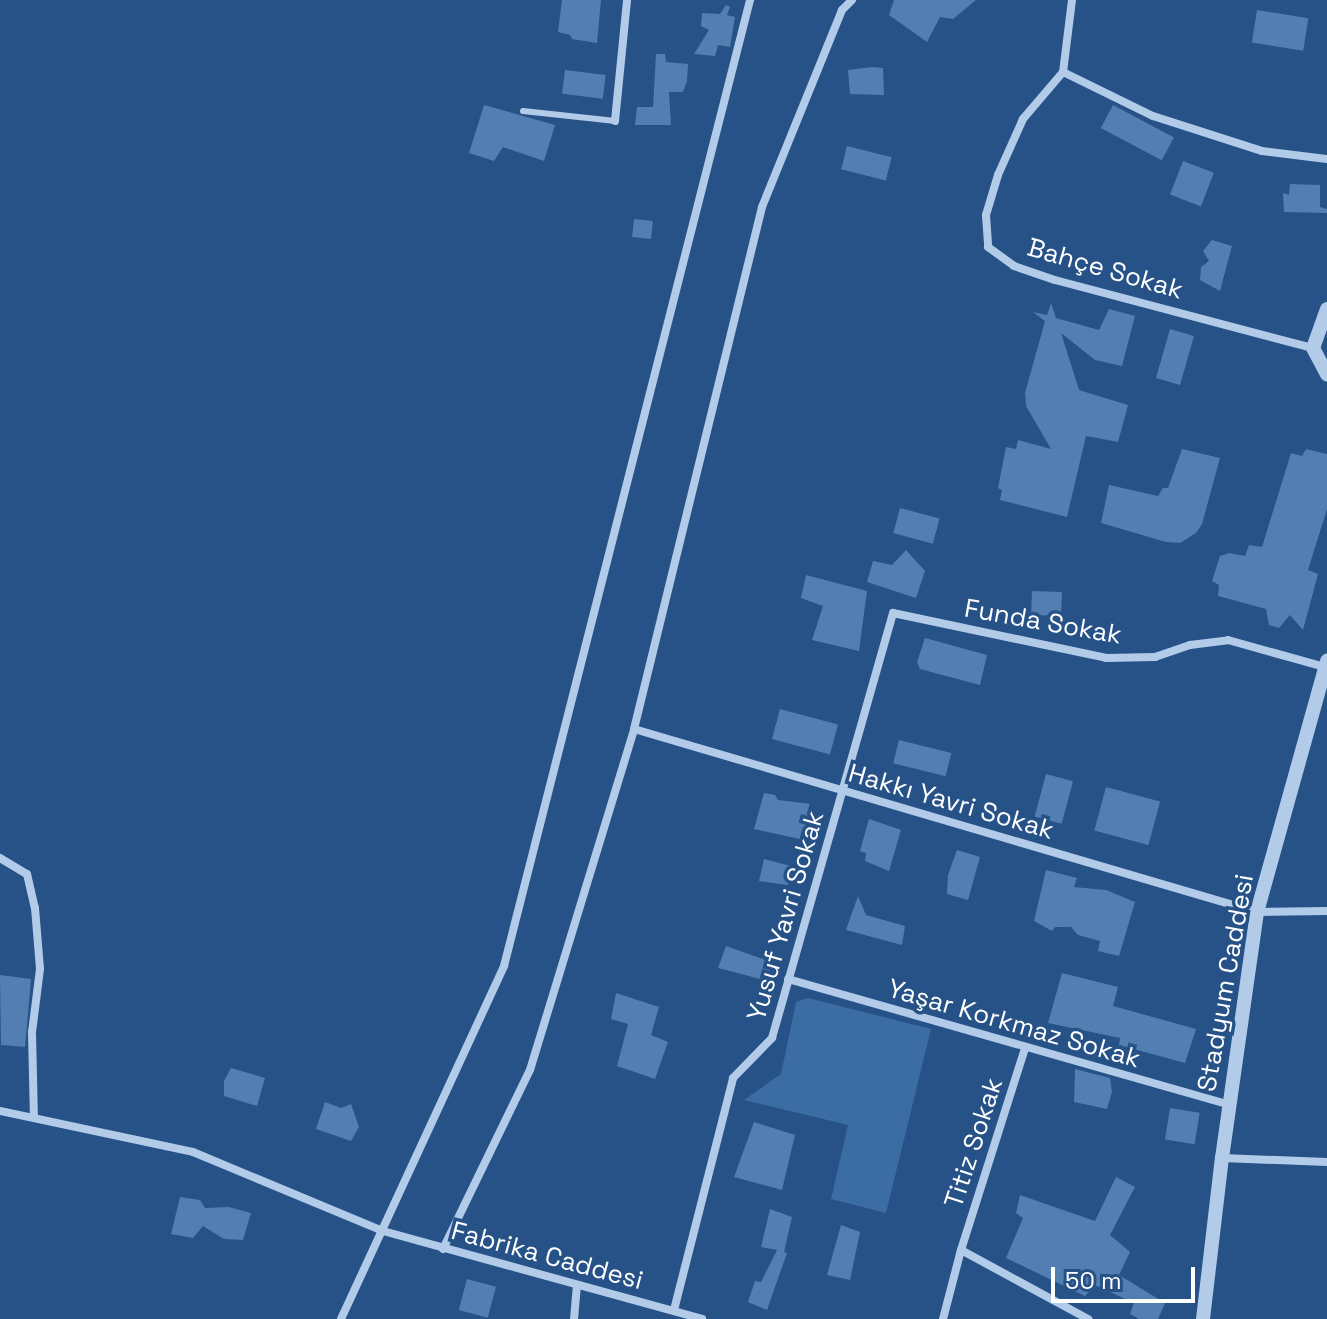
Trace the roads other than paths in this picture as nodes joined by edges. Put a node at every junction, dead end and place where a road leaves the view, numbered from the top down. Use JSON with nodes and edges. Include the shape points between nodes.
{"nodes":[{"id":1,"x":627,"y":0,"type":"edge"},
{"id":2,"x":750,"y":0,"type":"edge"},
{"id":3,"x":852,"y":0,"type":"edge"},
{"id":4,"x":1072,"y":0,"type":"edge"},
{"id":5,"x":1063,"y":72,"type":"junction"},
{"id":6,"x":523,"y":111,"type":"dead end"},
{"id":7,"x":615,"y":121,"type":"joint"},
{"id":8,"x":1327,"y":159,"type":"edge"},
{"id":9,"x":1327,"y":309,"type":"edge"},
{"id":10,"x":1313,"y":348,"type":"junction"},
{"id":11,"x":1327,"y":374,"type":"edge"},
{"id":12,"x":893,"y":613,"type":"joint"},
{"id":13,"x":1326,"y":664,"type":"edge"},
{"id":14,"x":634,"y":729,"type":"junction"},
{"id":15,"x":842,"y":792,"type":"junction"},
{"id":16,"x":0,"y":858,"type":"edge"},
{"id":17,"x":1327,"y":911,"type":"edge"},
{"id":18,"x":1257,"y":912,"type":"junction"},
{"id":19,"x":788,"y":979,"type":"junction"},
{"id":20,"x":1025,"y":1048,"type":"junction"},
{"id":21,"x":1229,"y":1105,"type":"junction"},
{"id":22,"x":0,"y":1111,"type":"edge"},
{"id":23,"x":34,"y":1117,"type":"junction"},
{"id":24,"x":1222,"y":1158,"type":"junction"},
{"id":25,"x":1327,"y":1162,"type":"edge"},
{"id":26,"x":383,"y":1231,"type":"junction"},
{"id":27,"x":443,"y":1249,"type":"junction"},
{"id":28,"x":961,"y":1250,"type":"junction"},
{"id":29,"x":577,"y":1285,"type":"junction"},
{"id":30,"x":674,"y":1310,"type":"junction"},
{"id":31,"x":341,"y":1319,"type":"edge"},
{"id":32,"x":574,"y":1319,"type":"edge"},
{"id":33,"x":702,"y":1319,"type":"edge"},
{"id":34,"x":943,"y":1319,"type":"edge"},
{"id":35,"x":1088,"y":1319,"type":"edge"},
{"id":36,"x":1203,"y":1319,"type":"edge"}],
"edges":[{"from":1,"to":7,"type":"street"},
{"from":2,"to":26,"type":"street","via":[[504,966]]},
{"from":3,"to":14,"type":"street","via":[[835,24],[762,207]]},
{"from":4,"to":5,"type":"street"},
{"from":5,"to":8,"type":"street","via":[[1180,125],[1262,151]]},
{"from":5,"to":10,"type":"street","name":"Bahçe Sokak","via":[[1023,119],[998,175],[986,215],[988,247],[1014,266],[1055,280]]},
{"from":6,"to":7,"type":"lane"},
{"from":9,"to":10,"type":"street"},
{"from":10,"to":11,"type":"street"},
{"from":12,"to":13,"type":"street","name":"Funda Sokak","via":[[1106,658],[1155,657],[1228,640]]},
{"from":12,"to":15,"type":"street","name":"Yusuf Yavri Sokak"},
{"from":13,"to":18,"type":"street","name":"Stadyum Caddesi"},
{"from":14,"to":15,"type":"street","name":"Hakkı Yavri Sokak"},
{"from":14,"to":27,"type":"street","via":[[530,1070]]},
{"from":15,"to":18,"type":"street","name":"Hakkı Yavri Sokak"},
{"from":15,"to":19,"type":"street","name":"Yusuf Yavri Sokak"},
{"from":16,"to":23,"type":"street","via":[[27,874],[35,908],[40,969],[32,1032]]},
{"from":17,"to":18,"type":"street","name":"Hakkı Yavri Sokak"},
{"from":18,"to":21,"type":"street","name":"Stadyum Caddesi"},
{"from":19,"to":20,"type":"street","name":"Yaşar Korkmaz Sokak"},
{"from":19,"to":30,"type":"street","name":"Yusuf Yavri Sokak","via":[[772,1038],[733,1078]]},
{"from":20,"to":21,"type":"street","name":"Yaşar Korkmaz Sokak"},
{"from":20,"to":28,"type":"street","name":"Titiz Sokak"},
{"from":21,"to":24,"type":"street","name":"Stadyum Caddesi"},
{"from":22,"to":23,"type":"street","name":"Fabrika Caddesi"},
{"from":23,"to":26,"type":"street","name":"Fabrika Caddesi","via":[[193,1152]]},
{"from":24,"to":25,"type":"street"},
{"from":24,"to":36,"type":"street","name":"Stadyum Caddesi"},
{"from":26,"to":27,"type":"street","name":"Fabrika Caddesi"},
{"from":26,"to":31,"type":"street"},
{"from":27,"to":29,"type":"street","name":"Fabrika Caddesi"},
{"from":28,"to":34,"type":"street","name":"Titiz Sokak"},
{"from":28,"to":35,"type":"street"},
{"from":29,"to":30,"type":"street","name":"Fabrika Caddesi"},
{"from":29,"to":32,"type":"street"},
{"from":30,"to":33,"type":"street","name":"Fabrika Caddesi"}]}
